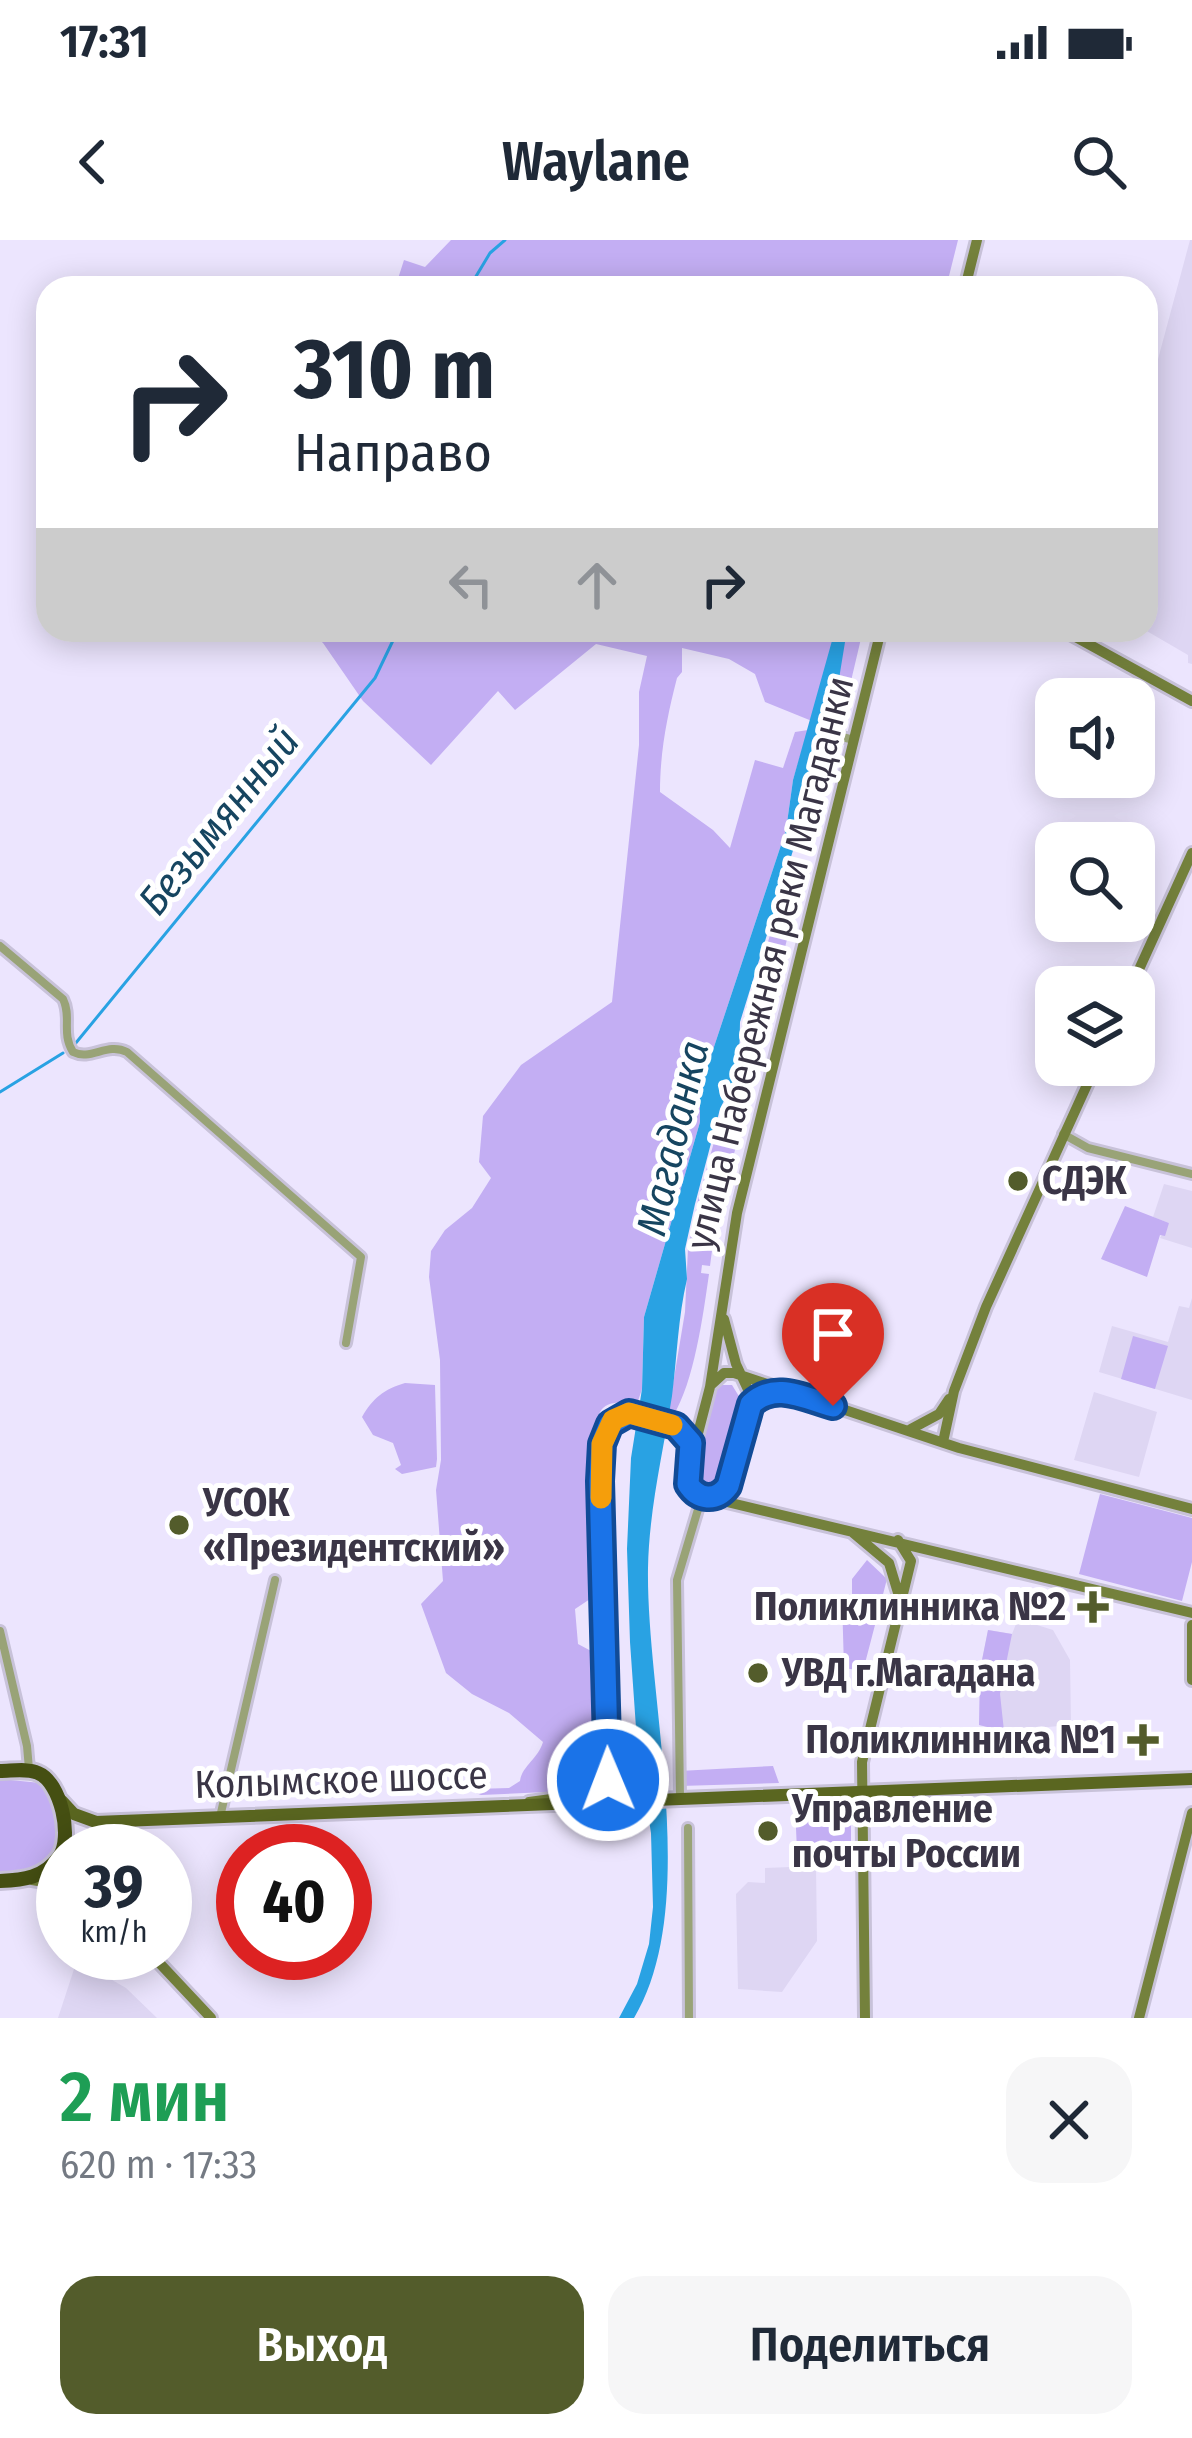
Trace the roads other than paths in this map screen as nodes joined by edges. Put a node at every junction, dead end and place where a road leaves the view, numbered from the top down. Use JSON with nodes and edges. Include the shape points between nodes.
{"nodes":[{"id":1,"x":976,"y":240,"type":"edge"},
{"id":2,"x":968,"y":276,"type":"edge"},
{"id":3,"x":878,"y":642,"type":"edge"},
{"id":4,"x":1085,"y":642,"type":"edge"},
{"id":5,"x":1192,"y":700,"type":"edge"},
{"id":6,"x":830,"y":734,"type":"dead end"},
{"id":7,"x":854,"y":740,"type":"junction"},
{"id":8,"x":1192,"y":853,"type":"edge"},
{"id":9,"x":0,"y":946,"type":"edge"},
{"id":10,"x":1141,"y":966,"type":"edge"},
{"id":11,"x":1086,"y":1086,"type":"edge"},
{"id":12,"x":1063,"y":1134,"type":"junction"},
{"id":13,"x":1192,"y":1174,"type":"edge"},
{"id":14,"x":723,"y":1312,"type":"junction"},
{"id":15,"x":346,"y":1343,"type":"dead end"},
{"id":16,"x":740,"y":1375,"type":"junction"},
{"id":17,"x":780,"y":1390,"type":"junction"},
{"id":18,"x":954,"y":1391,"type":"junction"},
{"id":19,"x":709,"y":1393,"type":"junction"},
{"id":20,"x":751,"y":1404,"type":"junction"},
{"id":21,"x":676,"y":1426,"type":"junction"},
{"id":22,"x":911,"y":1429,"type":"junction"},
{"id":23,"x":943,"y":1442,"type":"junction"},
{"id":24,"x":693,"y":1454,"type":"junction"},
{"id":25,"x":731,"y":1478,"type":"junction"},
{"id":26,"x":705,"y":1497,"type":"junction"},
{"id":27,"x":745,"y":1505,"type":"junction"},
{"id":28,"x":1192,"y":1509,"type":"edge"},
{"id":29,"x":850,"y":1530,"type":"junction"},
{"id":30,"x":898,"y":1540,"type":"junction"},
{"id":31,"x":927,"y":1548,"type":"junction"},
{"id":32,"x":911,"y":1561,"type":"junction"},
{"id":33,"x":275,"y":1580,"type":"dead end"},
{"id":34,"x":899,"y":1598,"type":"junction"},
{"id":35,"x":1192,"y":1613,"type":"edge"},
{"id":36,"x":1192,"y":1625,"type":"edge"},
{"id":37,"x":0,"y":1630,"type":"edge"},
{"id":38,"x":1192,"y":1680,"type":"edge"},
{"id":39,"x":608,"y":1751,"type":"junction"},
{"id":40,"x":0,"y":1771,"type":"edge"},
{"id":41,"x":28,"y":1771,"type":"junction"},
{"id":42,"x":1192,"y":1779,"type":"edge"},
{"id":43,"x":863,"y":1790,"type":"junction"},
{"id":44,"x":60,"y":1798,"type":"junction"},
{"id":45,"x":633,"y":1798,"type":"junction"},
{"id":46,"x":678,"y":1800,"type":"junction"},
{"id":47,"x":588,"y":1804,"type":"junction"},
{"id":48,"x":508,"y":1807,"type":"junction"},
{"id":49,"x":1192,"y":1814,"type":"edge"},
{"id":50,"x":220,"y":1817,"type":"junction"},
{"id":51,"x":96,"y":1822,"type":"junction"},
{"id":52,"x":62,"y":1824,"type":"edge"},
{"id":53,"x":93,"y":1824,"type":"edge"},
{"id":54,"x":688,"y":1828,"type":"dead end"},
{"id":55,"x":36,"y":1874,"type":"edge"},
{"id":56,"x":23,"y":1880,"type":"junction"},
{"id":57,"x":36,"y":1880,"type":"edge"},
{"id":58,"x":0,"y":1881,"type":"edge"},
{"id":59,"x":176,"y":1980,"type":"edge"},
{"id":60,"x":212,"y":2018,"type":"edge"},
{"id":61,"x":689,"y":2018,"type":"edge"},
{"id":62,"x":865,"y":2018,"type":"edge"},
{"id":63,"x":1139,"y":2018,"type":"edge"}],
"edges":[{"from":1,"to":2,"type":"street"},
{"from":3,"to":7,"type":"street","name":"улица Набережная реки Магаданки"},
{"from":4,"to":5,"type":"street"},
{"from":6,"to":7,"type":"street"},
{"from":7,"to":14,"type":"street","name":"улица Набережная реки Магаданки","via":[[734,1228]]},
{"from":8,"to":10,"type":"street"},
{"from":9,"to":15,"type":"street","via":[[66,1003],[73,1052],[127,1052],[361,1257]]},
{"from":11,"to":12,"type":"street"},
{"from":12,"to":13,"type":"street"},
{"from":12,"to":18,"type":"street"},
{"from":14,"to":16,"type":"street","name":"улица Набережная реки Магаданки"},
{"from":14,"to":19,"type":"street","name":"улица Набережная реки Магаданки"},
{"from":16,"to":17,"type":"street"},
{"from":16,"to":19,"type":"street","via":[[724,1373]]},
{"from":16,"to":20,"type":"street","name":"улица Набережная реки Магаданки"},
{"from":17,"to":20,"type":"street"},
{"from":17,"to":22,"type":"street"},
{"from":18,"to":22,"type":"street","via":[[939,1414]]},
{"from":18,"to":23,"type":"street"},
{"from":19,"to":21,"type":"street","via":[[695,1418]]},
{"from":19,"to":24,"type":"street","name":"улица Набережная реки Магаданки"},
{"from":20,"to":25,"type":"street"},
{"from":21,"to":24,"type":"street"},
{"from":21,"to":39,"type":"street","via":[[629,1413],[610,1424],[601,1454]]},
{"from":22,"to":23,"type":"street"},
{"from":23,"to":28,"type":"street"},
{"from":24,"to":26,"type":"street","name":"улица Набережная реки Магаданки","via":[[688,1484]]},
{"from":25,"to":26,"type":"street","via":[[721,1494]]},
{"from":25,"to":27,"type":"street"},
{"from":26,"to":27,"type":"street"},
{"from":26,"to":46,"type":"street","via":[[677,1580]]},
{"from":27,"to":29,"type":"street"},
{"from":29,"to":30,"type":"street"},
{"from":29,"to":34,"type":"street","via":[[889,1563]]},
{"from":30,"to":31,"type":"street"},
{"from":30,"to":32,"type":"street"},
{"from":31,"to":32,"type":"street"},
{"from":31,"to":35,"type":"street"},
{"from":32,"to":34,"type":"street"},
{"from":33,"to":50,"type":"street"},
{"from":34,"to":43,"type":"street","via":[[862,1762]]},
{"from":36,"to":38,"type":"street"},
{"from":37,"to":41,"type":"street"},
{"from":39,"to":45,"type":"street"},
{"from":39,"to":47,"type":"street","via":[[606,1787]]},
{"from":39,"to":48,"type":"street","via":[[593,1792]]},
{"from":40,"to":41,"type":"highway"},
{"from":41,"to":44,"type":"highway","via":[[49,1780]]},
{"from":42,"to":43,"type":"main road","name":"Колымское шоссе"},
{"from":43,"to":46,"type":"main road","name":"Колымское шоссе"},
{"from":43,"to":62,"type":"street"},
{"from":44,"to":51,"type":"main road"},
{"from":44,"to":52,"type":"highway"},
{"from":45,"to":46,"type":"main road","name":"Колымское шоссе"},
{"from":45,"to":47,"type":"main road","name":"Колымское шоссе"},
{"from":47,"to":48,"type":"main road","name":"Колымское шоссе"},
{"from":48,"to":50,"type":"main road","name":"Колымское шоссе"},
{"from":49,"to":63,"type":"street"},
{"from":50,"to":51,"type":"main road","name":"Колымское шоссе"},
{"from":51,"to":53,"type":"main road"},
{"from":54,"to":61,"type":"street"},
{"from":55,"to":56,"type":"highway"},
{"from":56,"to":57,"type":"street"},
{"from":56,"to":58,"type":"highway"},
{"from":59,"to":60,"type":"street"}]}
